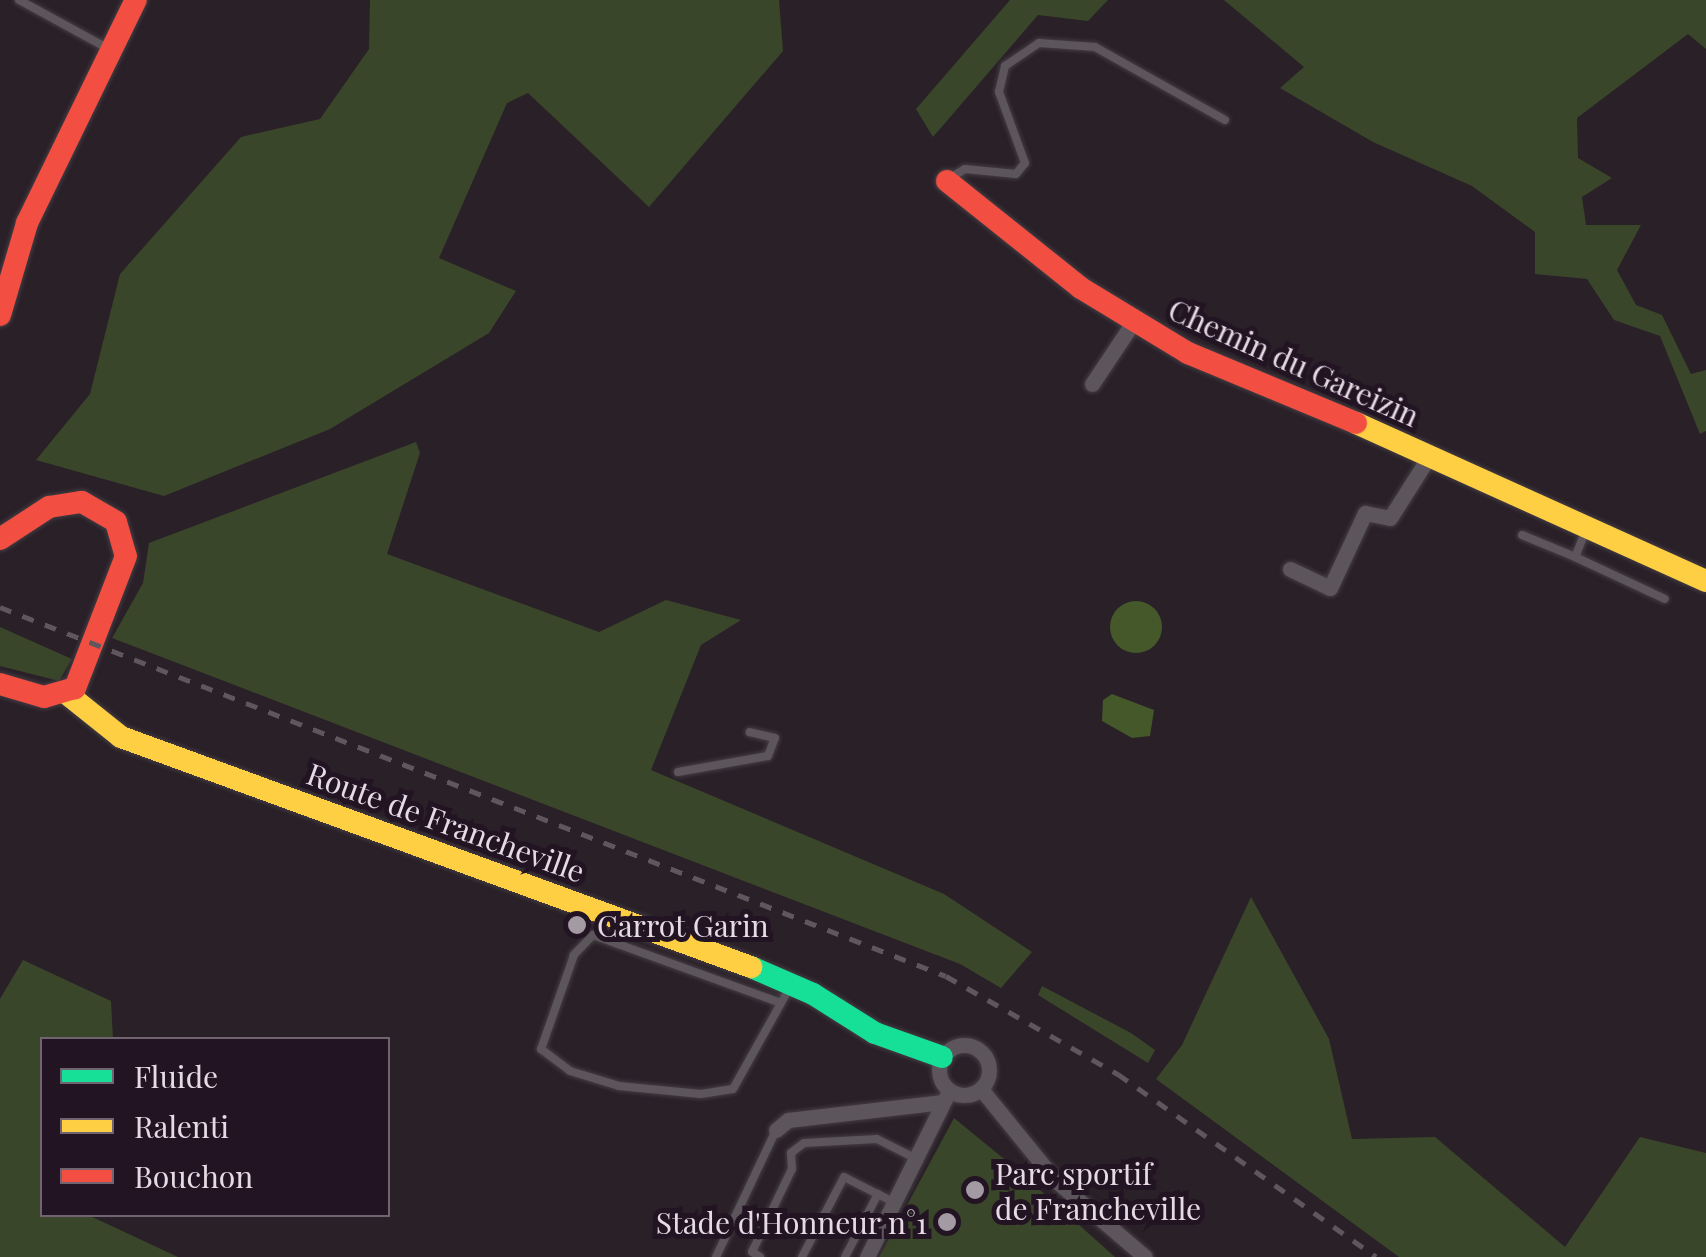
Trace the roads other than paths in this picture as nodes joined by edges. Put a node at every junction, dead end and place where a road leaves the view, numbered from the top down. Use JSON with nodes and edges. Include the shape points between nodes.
{"nodes":[{"id":1,"x":19,"y":0,"type":"edge"},
{"id":2,"x":132,"y":1,"type":"edge"},
{"id":3,"x":111,"y":50,"type":"junction"},
{"id":4,"x":1224,"y":120,"type":"dead end"},
{"id":5,"x":946,"y":181,"type":"joint"},
{"id":6,"x":0,"y":315,"type":"edge"},
{"id":7,"x":1134,"y":320,"type":"junction"},
{"id":8,"x":1092,"y":384,"type":"dead end"},
{"id":9,"x":1430,"y":456,"type":"junction"},
{"id":10,"x":1588,"y":526,"type":"junction"},
{"id":11,"x":1522,"y":535,"type":"dead end"},
{"id":12,"x":0,"y":538,"type":"edge"},
{"id":13,"x":1574,"y":558,"type":"junction"},
{"id":14,"x":1290,"y":570,"type":"dead end"},
{"id":15,"x":1706,"y":581,"type":"edge"},
{"id":16,"x":1665,"y":600,"type":"dead end"},
{"id":17,"x":0,"y":684,"type":"edge"},
{"id":18,"x":66,"y":694,"type":"junction"},
{"id":19,"x":750,"y":732,"type":"dead end"},
{"id":20,"x":678,"y":772,"type":"dead end"},
{"id":21,"x":602,"y":910,"type":"junction"},
{"id":22,"x":593,"y":935,"type":"junction"},
{"id":23,"x":795,"y":994,"type":"junction"},
{"id":24,"x":942,"y":1057,"type":"junction"},
{"id":25,"x":981,"y":1089,"type":"junction"},
{"id":26,"x":946,"y":1096,"type":"junction"},
{"id":27,"x":776,"y":1130,"type":"joint"},
{"id":28,"x":919,"y":1160,"type":"junction"},
{"id":29,"x":878,"y":1194,"type":"junction"},
{"id":30,"x":896,"y":1203,"type":"junction"},
{"id":31,"x":716,"y":1257,"type":"edge"},
{"id":32,"x":760,"y":1257,"type":"edge"},
{"id":33,"x":802,"y":1257,"type":"edge"},
{"id":34,"x":845,"y":1257,"type":"edge"},
{"id":35,"x":866,"y":1257,"type":"edge"},
{"id":36,"x":1145,"y":1257,"type":"edge"}],
"edges":[{"from":1,"to":3,"type":"lane"},
{"from":2,"to":3,"type":"street"},
{"from":3,"to":6,"type":"street","via":[[27,223]]},
{"from":4,"to":5,"type":"lane","via":[[1095,47],[1039,43],[1005,66],[999,92],[1025,163],[1016,174],[965,169]]},
{"from":5,"to":7,"type":"street","name":"Chemin du Gareizin","via":[[1081,288]]},
{"from":7,"to":8,"type":"street","name":"Chemin du Gareizin"},
{"from":7,"to":9,"type":"street","name":"Chemin du Gareizin","via":[[1188,354]]},
{"from":9,"to":10,"type":"street","name":"Chemin du Gareizin"},
{"from":9,"to":14,"type":"street","name":"Chemin du Gareizin","via":[[1390,518],[1365,513],[1330,588]]},
{"from":10,"to":13,"type":"lane"},
{"from":10,"to":15,"type":"street","name":"Chemin du Gareizin"},
{"from":11,"to":13,"type":"lane"},
{"from":12,"to":18,"type":"street","via":[[50,507],[74,502],[98,507],[121,530],[124,573],[82,679]]},
{"from":13,"to":16,"type":"lane"},
{"from":17,"to":18,"type":"street","via":[[34,696]]},
{"from":18,"to":21,"type":"street","name":"Route de Francheville","via":[[122,736]]},
{"from":19,"to":20,"type":"lane","via":[[775,738],[768,756]]},
{"from":21,"to":22,"type":"lane"},
{"from":21,"to":23,"type":"street","name":"Route de Francheville"},
{"from":22,"to":23,"type":"lane"},
{"from":22,"to":23,"type":"lane","via":[[574,955],[541,1049],[570,1071],[618,1086],[701,1094],[733,1089]]},
{"from":23,"to":24,"type":"street","name":"Route de Francheville"},
{"from":24,"to":25,"type":"street","via":[[961,1044],[983,1052],[989,1075]]},
{"from":24,"to":26,"type":"street","via":[[938,1072]]},
{"from":25,"to":26,"type":"street"},
{"from":25,"to":36,"type":"street","via":[[1054,1180]]},
{"from":26,"to":27,"type":"street","via":[[788,1120]]},
{"from":26,"to":28,"type":"street"},
{"from":27,"to":31,"type":"lane"},
{"from":28,"to":30,"type":"street"},
{"from":28,"to":32,"type":"lane","via":[[877,1139],[804,1143],[791,1153],[792,1169],[752,1252]]},
{"from":29,"to":30,"type":"lane"},
{"from":29,"to":33,"type":"lane","via":[[844,1177]]},
{"from":29,"to":34,"type":"lane"},
{"from":30,"to":35,"type":"street"}]}
